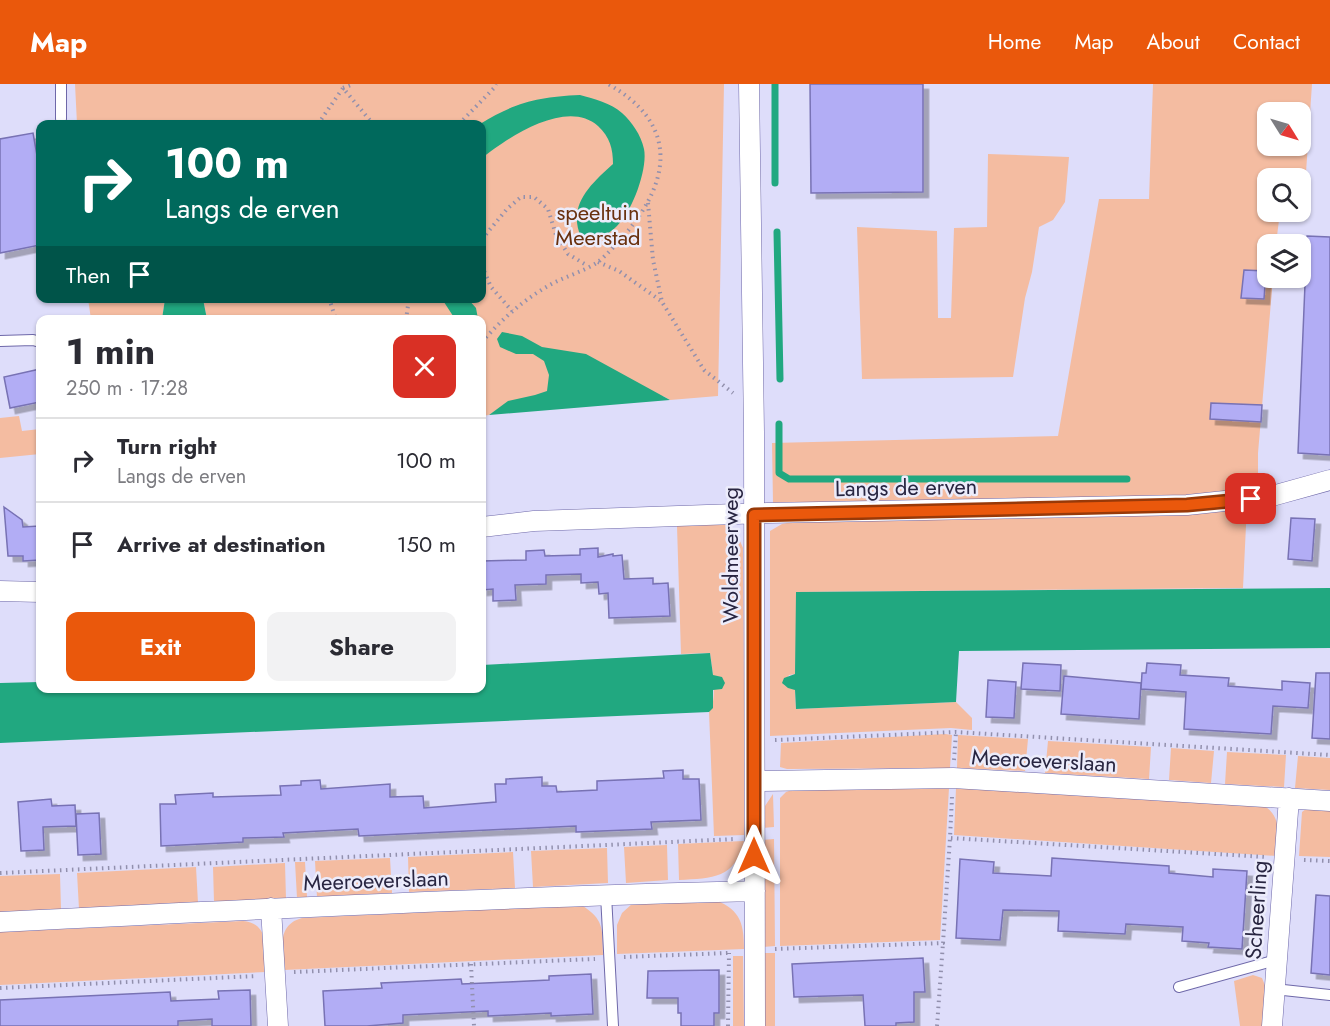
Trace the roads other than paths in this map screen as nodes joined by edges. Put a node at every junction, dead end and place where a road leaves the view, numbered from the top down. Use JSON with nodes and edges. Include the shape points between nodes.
{"nodes":[{"id":1,"x":61,"y":84,"type":"edge"},
{"id":2,"x":749,"y":84,"type":"edge"},
{"id":3,"x":61,"y":119,"type":"dead end"},
{"id":4,"x":0,"y":341,"type":"edge"},
{"id":5,"x":36,"y":341,"type":"edge"},
{"id":6,"x":1330,"y":480,"type":"edge"},
{"id":7,"x":754,"y":515,"type":"junction"},
{"id":8,"x":486,"y":526,"type":"edge"},
{"id":9,"x":0,"y":591,"type":"edge"},
{"id":10,"x":36,"y":592,"type":"edge"},
{"id":11,"x":755,"y":781,"type":"junction"},
{"id":12,"x":1289,"y":798,"type":"junction"},
{"id":13,"x":1330,"y":801,"type":"edge"},
{"id":14,"x":755,"y":891,"type":"junction"},
{"id":15,"x":606,"y":895,"type":"junction"},
{"id":16,"x":271,"y":908,"type":"junction"},
{"id":17,"x":0,"y":922,"type":"edge"},
{"id":18,"x":1276,"y":960,"type":"junction"},
{"id":19,"x":1179,"y":987,"type":"dead end"},
{"id":20,"x":1274,"y":989,"type":"junction"},
{"id":21,"x":1330,"y":995,"type":"edge"},
{"id":22,"x":278,"y":1026,"type":"edge"},
{"id":23,"x":613,"y":1026,"type":"edge"},
{"id":24,"x":755,"y":1026,"type":"edge"},
{"id":25,"x":1272,"y":1026,"type":"edge"}],
"edges":[{"from":1,"to":3,"type":"lane"},
{"from":2,"to":7,"type":"street","name":"Woldmeerweg"},
{"from":4,"to":5,"type":"lane"},
{"from":6,"to":7,"type":"street","name":"Langs de erven","via":[[1272,496],[1187,505]]},
{"from":7,"to":8,"type":"street","name":"Langs de erven"},
{"from":7,"to":11,"type":"street","name":"Woldmeerweg"},
{"from":9,"to":10,"type":"street"},
{"from":11,"to":12,"type":"street","name":"Meeroeverslaan","via":[[953,778]]},
{"from":11,"to":14,"type":"street","name":"Woldmeerweg"},
{"from":12,"to":13,"type":"street","name":"Meeroeverslaan"},
{"from":12,"to":18,"type":"street","name":"Scheerling"},
{"from":14,"to":15,"type":"street","name":"Meeroeverslaan"},
{"from":14,"to":24,"type":"street","name":"Woldmeerweg"},
{"from":15,"to":16,"type":"street","name":"Meeroeverslaan"},
{"from":15,"to":23,"type":"lane"},
{"from":16,"to":17,"type":"street","name":"Meeroeverslaan"},
{"from":16,"to":22,"type":"street"},
{"from":18,"to":19,"type":"lane"},
{"from":18,"to":20,"type":"street","name":"Scheerling"},
{"from":20,"to":21,"type":"lane"},
{"from":20,"to":25,"type":"street","name":"Scheerling"}]}
